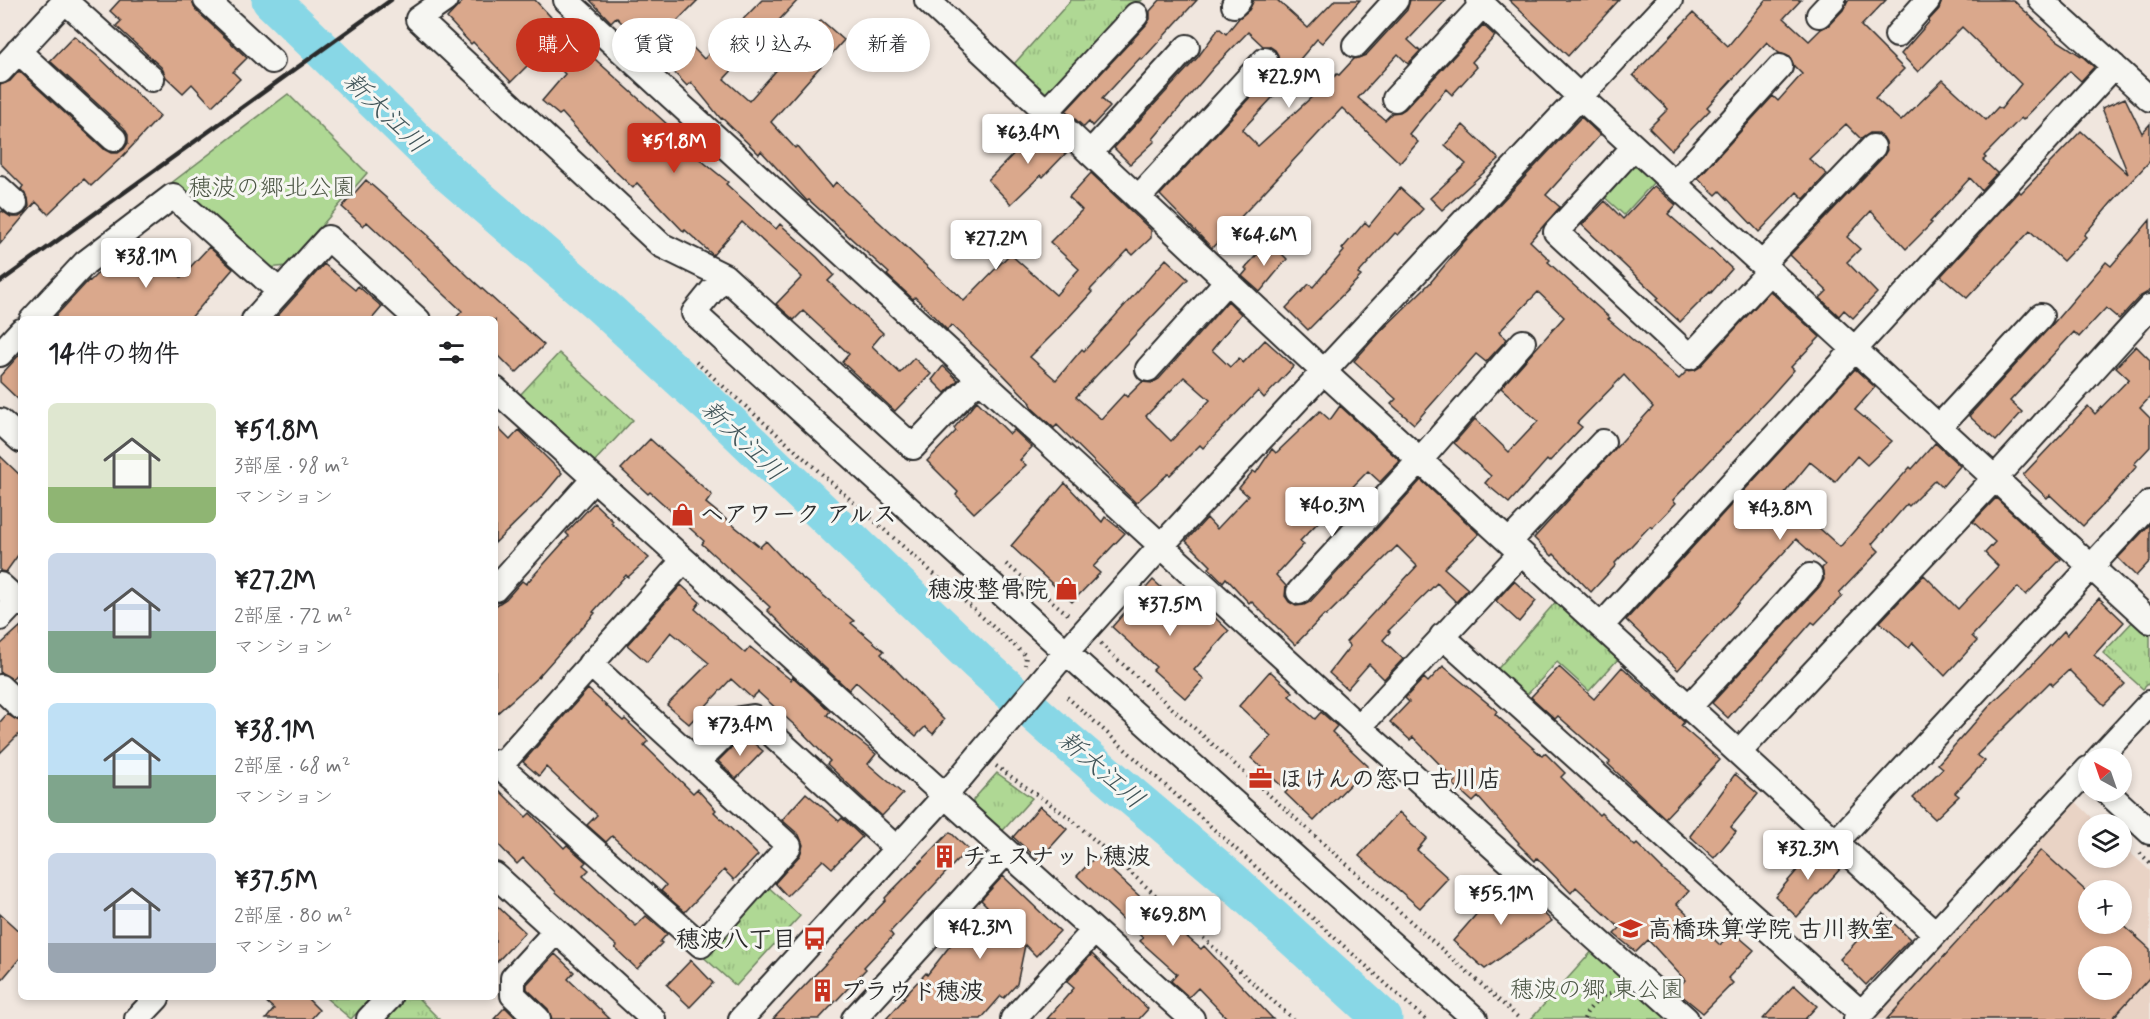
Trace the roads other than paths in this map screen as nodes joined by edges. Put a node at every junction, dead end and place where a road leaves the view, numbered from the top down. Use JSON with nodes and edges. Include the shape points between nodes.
{"nodes":[{"id":1,"x":65,"y":0,"type":"edge"},
{"id":2,"x":206,"y":0,"type":"edge"},
{"id":3,"x":445,"y":0,"type":"edge"},
{"id":4,"x":566,"y":0,"type":"edge"},
{"id":5,"x":927,"y":0,"type":"edge"},
{"id":6,"x":1396,"y":0,"type":"edge"},
{"id":7,"x":1670,"y":0,"type":"edge"},
{"id":8,"x":1928,"y":0,"type":"edge"},
{"id":9,"x":2041,"y":0,"type":"edge"},
{"id":10,"x":1480,"y":2,"type":"edge"},
{"id":11,"x":1136,"y":15,"type":"dead end"},
{"id":12,"x":1897,"y":36,"type":"dead end"},
{"id":13,"x":1355,"y":45,"type":"dead end"},
{"id":14,"x":1187,"y":47,"type":"dead end"},
{"id":15,"x":18,"y":51,"type":"junction"},
{"id":16,"x":1265,"y":60,"type":"dead end"},
{"id":17,"x":272,"y":61,"type":"dead end"},
{"id":18,"x":2114,"y":66,"type":"junction"},
{"id":19,"x":1780,"y":67,"type":"dead end"},
{"id":20,"x":0,"y":71,"type":"edge"},
{"id":21,"x":152,"y":79,"type":"dead end"},
{"id":22,"x":1580,"y":97,"type":"junction"},
{"id":23,"x":1395,"y":99,"type":"dead end"},
{"id":24,"x":2150,"y":99,"type":"edge"},
{"id":25,"x":1046,"y":112,"type":"junction"},
{"id":26,"x":114,"y":139,"type":"dead end"},
{"id":27,"x":1634,"y":147,"type":"junction"},
{"id":28,"x":1873,"y":147,"type":"dead end"},
{"id":29,"x":1090,"y":153,"type":"junction"},
{"id":30,"x":1674,"y":184,"type":"junction"},
{"id":31,"x":1138,"y":198,"type":"junction"},
{"id":32,"x":1766,"y":268,"type":"junction"},
{"id":33,"x":724,"y":276,"type":"junction"},
{"id":34,"x":1227,"y":281,"type":"junction"},
{"id":35,"x":279,"y":291,"type":"junction"},
{"id":36,"x":2150,"y":307,"type":"edge"},
{"id":37,"x":36,"y":316,"type":"edge"},
{"id":38,"x":257,"y":316,"type":"edge"},
{"id":39,"x":413,"y":316,"type":"edge"},
{"id":40,"x":2041,"y":316,"type":"dead end"},
{"id":41,"x":18,"y":334,"type":"edge"},
{"id":42,"x":1523,"y":342,"type":"dead end"},
{"id":43,"x":1855,"y":350,"type":"junction"},
{"id":44,"x":0,"y":354,"type":"edge"},
{"id":45,"x":1148,"y":369,"type":"dead end"},
{"id":46,"x":1324,"y":372,"type":"junction"},
{"id":47,"x":979,"y":378,"type":"junction"},
{"id":48,"x":499,"y":401,"type":"edge"},
{"id":49,"x":0,"y":421,"type":"edge"},
{"id":50,"x":1939,"y":427,"type":"junction"},
{"id":51,"x":18,"y":438,"type":"edge"},
{"id":52,"x":1603,"y":442,"type":"dead end"},
{"id":53,"x":1420,"y":460,"type":"junction"},
{"id":54,"x":1995,"y":478,"type":"junction"},
{"id":55,"x":594,"y":479,"type":"junction"},
{"id":56,"x":2150,"y":503,"type":"edge"},
{"id":57,"x":1162,"y":545,"type":"junction"},
{"id":58,"x":1515,"y":547,"type":"junction"},
{"id":59,"x":684,"y":560,"type":"junction"},
{"id":60,"x":2092,"y":567,"type":"junction"},
{"id":61,"x":1810,"y":576,"type":"dead end"},
{"id":62,"x":498,"y":586,"type":"edge"},
{"id":63,"x":1299,"y":592,"type":"dead end"},
{"id":64,"x":13,"y":596,"type":"edge"},
{"id":65,"x":0,"y":618,"type":"edge"},
{"id":66,"x":2150,"y":621,"type":"edge"},
{"id":67,"x":1601,"y":626,"type":"junction"},
{"id":68,"x":1442,"y":636,"type":"junction"},
{"id":69,"x":1066,"y":652,"type":"junction"},
{"id":70,"x":590,"y":664,"type":"junction"},
{"id":71,"x":0,"y":687,"type":"edge"},
{"id":72,"x":2150,"y":703,"type":"edge"},
{"id":73,"x":18,"y":704,"type":"edge"},
{"id":74,"x":1689,"y":707,"type":"junction"},
{"id":75,"x":1359,"y":727,"type":"junction"},
{"id":76,"x":2109,"y":748,"type":"edge"},
{"id":77,"x":1739,"y":752,"type":"junction"},
{"id":78,"x":697,"y":762,"type":"junction"},
{"id":79,"x":498,"y":763,"type":"edge"},
{"id":80,"x":498,"y":765,"type":"edge"},
{"id":81,"x":2078,"y":782,"type":"edge"},
{"id":82,"x":944,"y":797,"type":"junction"},
{"id":83,"x":2118,"y":802,"type":"edge"},
{"id":84,"x":2150,"y":832,"type":"edge"},
{"id":85,"x":1836,"y":842,"type":"junction"},
{"id":86,"x":897,"y":849,"type":"junction"},
{"id":87,"x":1006,"y":852,"type":"junction"},
{"id":88,"x":498,"y":881,"type":"edge"},
{"id":89,"x":556,"y":931,"type":"junction"},
{"id":90,"x":1095,"y":931,"type":"junction"},
{"id":91,"x":1935,"y":933,"type":"junction"},
{"id":92,"x":155,"y":1000,"type":"edge"},
{"id":93,"x":387,"y":1000,"type":"edge"},
{"id":94,"x":1182,"y":1016,"type":"edge"},
{"id":95,"x":1858,"y":1016,"type":"edge"},
{"id":96,"x":137,"y":1019,"type":"edge"},
{"id":97,"x":369,"y":1019,"type":"edge"},
{"id":98,"x":538,"y":1019,"type":"edge"},
{"id":99,"x":653,"y":1019,"type":"edge"},
{"id":100,"x":741,"y":1019,"type":"edge"},
{"id":101,"x":854,"y":1019,"type":"edge"},
{"id":102,"x":1013,"y":1019,"type":"edge"},
{"id":103,"x":1475,"y":1019,"type":"edge"},
{"id":104,"x":1686,"y":1019,"type":"edge"}],
"edges":[{"from":1,"to":15,"type":"street"},
{"from":1,"to":21,"type":"street"},
{"from":2,"to":17,"type":"street"},
{"from":3,"to":33,"type":"street","via":[[418,19],[662,245]]},
{"from":4,"to":47,"type":"street"},
{"from":5,"to":25,"type":"street"},
{"from":6,"to":13,"type":"street"},
{"from":7,"to":22,"type":"street"},
{"from":8,"to":12,"type":"street"},
{"from":9,"to":18,"type":"street"},
{"from":10,"to":22,"type":"street"},
{"from":10,"to":23,"type":"street"},
{"from":11,"to":25,"type":"street"},
{"from":14,"to":29,"type":"street"},
{"from":15,"to":20,"type":"street"},
{"from":15,"to":26,"type":"street"},
{"from":16,"to":31,"type":"street"},
{"from":18,"to":24,"type":"street"},
{"from":18,"to":43,"type":"street"},
{"from":19,"to":30,"type":"street"},
{"from":22,"to":27,"type":"street"},
{"from":22,"to":46,"type":"street"},
{"from":25,"to":29,"type":"street"},
{"from":27,"to":30,"type":"street"},
{"from":27,"to":32,"type":"street","via":[[1556,232],[1690,357]]},
{"from":28,"to":32,"type":"street"},
{"from":29,"to":31,"type":"street"},
{"from":30,"to":32,"type":"street"},
{"from":31,"to":34,"type":"street"},
{"from":32,"to":43,"type":"street"},
{"from":33,"to":47,"type":"street","via":[[913,447]]},
{"from":33,"to":69,"type":"street","via":[[694,313]]},
{"from":34,"to":45,"type":"street"},
{"from":34,"to":46,"type":"street"},
{"from":35,"to":37,"type":"street","via":[[173,196],[85,263]]},
{"from":35,"to":38,"type":"street"},
{"from":35,"to":39,"type":"street","via":[[328,238]]},
{"from":36,"to":54,"type":"street"},
{"from":40,"to":50,"type":"street"},
{"from":41,"to":44,"type":"street"},
{"from":42,"to":53,"type":"street"},
{"from":43,"to":50,"type":"street"},
{"from":43,"to":67,"type":"street"},
{"from":46,"to":53,"type":"street"},
{"from":46,"to":57,"type":"street"},
{"from":47,"to":57,"type":"street"},
{"from":48,"to":55,"type":"street"},
{"from":49,"to":51,"type":"street"},
{"from":50,"to":54,"type":"street"},
{"from":52,"to":58,"type":"street"},
{"from":53,"to":58,"type":"street"},
{"from":53,"to":63,"type":"street"},
{"from":54,"to":60,"type":"street"},
{"from":54,"to":77,"type":"street"},
{"from":55,"to":59,"type":"street"},
{"from":55,"to":62,"type":"street"},
{"from":56,"to":60,"type":"street"},
{"from":57,"to":69,"type":"street"},
{"from":57,"to":75,"type":"street"},
{"from":58,"to":67,"type":"street"},
{"from":58,"to":68,"type":"street"},
{"from":59,"to":70,"type":"street"},
{"from":59,"to":82,"type":"street"},
{"from":60,"to":66,"type":"street"},
{"from":60,"to":85,"type":"street"},
{"from":61,"to":74,"type":"street"},
{"from":64,"to":65,"type":"street"},
{"from":67,"to":74,"type":"street"},
{"from":68,"to":75,"type":"street"},
{"from":68,"to":95,"type":"street"},
{"from":69,"to":82,"type":"street","via":[[1032,678],[998,733]]},
{"from":69,"to":103,"type":"street"},
{"from":70,"to":78,"type":"street"},
{"from":70,"to":79,"type":"street"},
{"from":71,"to":73,"type":"street"},
{"from":72,"to":76,"type":"street"},
{"from":74,"to":77,"type":"street"},
{"from":75,"to":104,"type":"street"},
{"from":77,"to":85,"type":"street"},
{"from":78,"to":80,"type":"street","via":[[789,846],[700,945]]},
{"from":78,"to":86,"type":"street","via":[[740,719],[753,717]]},
{"from":81,"to":91,"type":"street"},
{"from":82,"to":86,"type":"street"},
{"from":82,"to":87,"type":"street"},
{"from":83,"to":84,"type":"street"},
{"from":85,"to":91,"type":"street"},
{"from":86,"to":100,"type":"street"},
{"from":87,"to":90,"type":"street"},
{"from":87,"to":101,"type":"street"},
{"from":88,"to":89,"type":"street"},
{"from":89,"to":98,"type":"street","via":[[513,978],[513,995]]},
{"from":89,"to":99,"type":"street"},
{"from":90,"to":94,"type":"street"},
{"from":90,"to":102,"type":"street"},
{"from":91,"to":95,"type":"street"},
{"from":92,"to":96,"type":"street"},
{"from":93,"to":97,"type":"street"}]}
